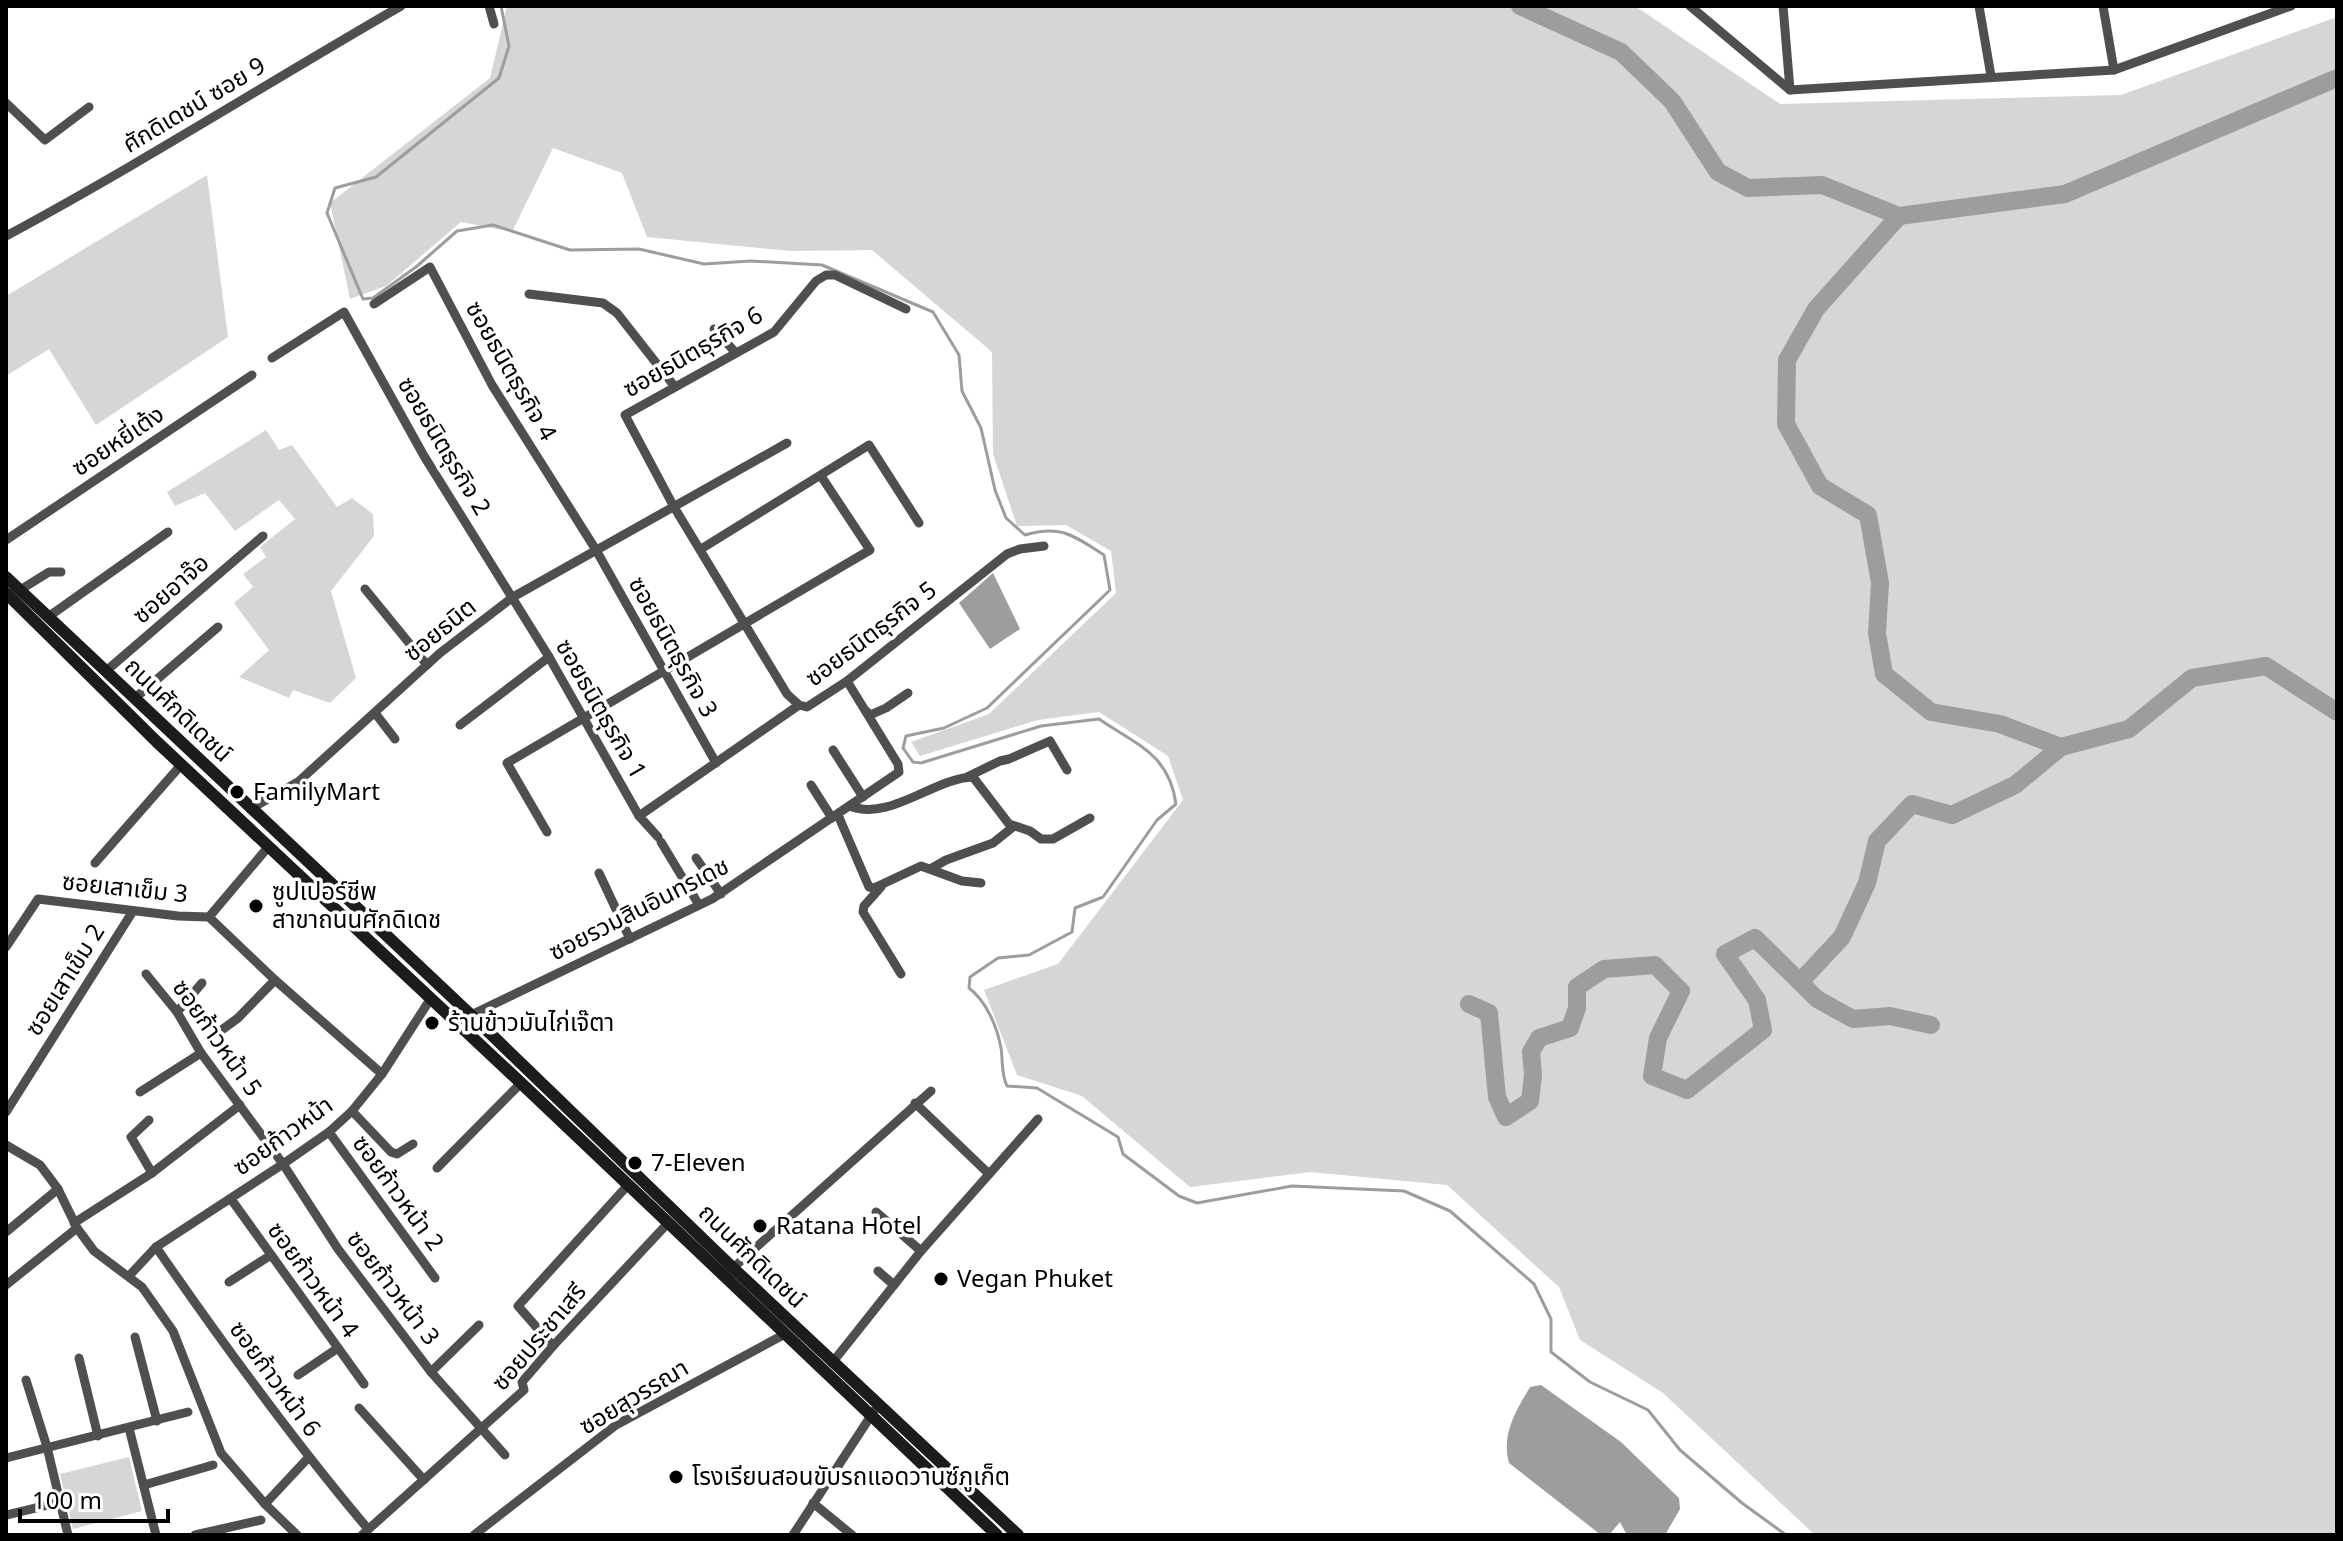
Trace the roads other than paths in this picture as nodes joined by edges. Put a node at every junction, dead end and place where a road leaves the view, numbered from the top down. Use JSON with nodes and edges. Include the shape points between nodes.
{"nodes":[{"id":1,"x":401,"y":6,"type":"edge"},
{"id":2,"x":489,"y":6,"type":"edge"},
{"id":3,"x":1690,"y":6,"type":"edge"},
{"id":4,"x":1783,"y":6,"type":"edge"},
{"id":5,"x":1979,"y":6,"type":"edge"},
{"id":6,"x":2103,"y":6,"type":"edge"},
{"id":7,"x":2291,"y":6,"type":"edge"},
{"id":8,"x":494,"y":24,"type":"dead end"},
{"id":9,"x":2114,"y":70,"type":"junction"},
{"id":10,"x":1991,"y":76,"type":"junction"},
{"id":11,"x":1790,"y":90,"type":"junction"},
{"id":12,"x":6,"y":103,"type":"edge"},
{"id":13,"x":89,"y":107,"type":"dead end"},
{"id":14,"x":6,"y":236,"type":"edge"},
{"id":15,"x":529,"y":294,"type":"dead end"},
{"id":16,"x":374,"y":304,"type":"dead end"},
{"id":17,"x":906,"y":309,"type":"dead end"},
{"id":18,"x":714,"y":329,"type":"dead end"},
{"id":19,"x":736,"y":353,"type":"junction"},
{"id":20,"x":272,"y":358,"type":"dead end"},
{"id":21,"x":252,"y":375,"type":"dead end"},
{"id":22,"x":675,"y":387,"type":"junction"},
{"id":23,"x":787,"y":443,"type":"dead end"},
{"id":24,"x":821,"y":476,"type":"junction"},
{"id":25,"x":674,"y":507,"type":"junction"},
{"id":26,"x":919,"y":523,"type":"dead end"},
{"id":27,"x":168,"y":532,"type":"dead end"},
{"id":28,"x":263,"y":536,"type":"dead end"},
{"id":29,"x":6,"y":540,"type":"edge"},
{"id":30,"x":1044,"y":546,"type":"dead end"},
{"id":31,"x":701,"y":549,"type":"junction"},
{"id":32,"x":596,"y":550,"type":"junction"},
{"id":33,"x":61,"y":572,"type":"dead end"},
{"id":34,"x":6,"y":577,"type":"edge"},
{"id":35,"x":365,"y":589,"type":"dead end"},
{"id":36,"x":20,"y":590,"type":"junction"},
{"id":37,"x":6,"y":593,"type":"edge"},
{"id":38,"x":513,"y":597,"type":"junction"},
{"id":39,"x":48,"y":617,"type":"junction"},
{"id":40,"x":745,"y":623,"type":"junction"},
{"id":41,"x":218,"y":627,"type":"dead end"},
{"id":42,"x":549,"y":657,"type":"junction"},
{"id":43,"x":427,"y":665,"type":"junction"},
{"id":44,"x":106,"y":671,"type":"junction"},
{"id":45,"x":663,"y":671,"type":"junction"},
{"id":46,"x":847,"y":681,"type":"junction"},
{"id":47,"x":908,"y":693,"type":"dead end"},
{"id":48,"x":134,"y":699,"type":"junction"},
{"id":49,"x":799,"y":705,"type":"junction"},
{"id":50,"x":866,"y":711,"type":"junction"},
{"id":51,"x":375,"y":713,"type":"junction"},
{"id":52,"x":582,"y":718,"type":"junction"},
{"id":53,"x":460,"y":725,"type":"dead end"},
{"id":54,"x":395,"y":739,"type":"dead end"},
{"id":55,"x":833,"y":750,"type":"dead end"},
{"id":56,"x":716,"y":763,"type":"junction"},
{"id":57,"x":181,"y":765,"type":"junction"},
{"id":58,"x":1067,"y":770,"type":"dead end"},
{"id":59,"x":967,"y":777,"type":"junction"},
{"id":60,"x":811,"y":785,"type":"dead end"},
{"id":61,"x":863,"y":797,"type":"junction"},
{"id":62,"x":850,"y":806,"type":"junction"},
{"id":63,"x":250,"y":809,"type":"junction"},
{"id":64,"x":639,"y":816,"type":"junction"},
{"id":65,"x":835,"y":816,"type":"junction"},
{"id":66,"x":1090,"y":818,"type":"dead end"},
{"id":67,"x":1013,"y":827,"type":"junction"},
{"id":68,"x":547,"y":832,"type":"dead end"},
{"id":69,"x":269,"y":846,"type":"junction"},
{"id":70,"x":696,"y":858,"type":"dead end"},
{"id":71,"x":95,"y":863,"type":"dead end"},
{"id":72,"x":932,"y":868,"type":"junction"},
{"id":73,"x":599,"y":873,"type":"dead end"},
{"id":74,"x":981,"y":883,"type":"dead end"},
{"id":75,"x":884,"y":884,"type":"junction"},
{"id":76,"x":721,"y":894,"type":"junction"},
{"id":77,"x":699,"y":905,"type":"junction"},
{"id":78,"x":133,"y":911,"type":"junction"},
{"id":79,"x":209,"y":917,"type":"junction"},
{"id":80,"x":630,"y":939,"type":"junction"},
{"id":81,"x":6,"y":947,"type":"edge"},
{"id":82,"x":146,"y":974,"type":"dead end"},
{"id":83,"x":901,"y":974,"type":"dead end"},
{"id":84,"x":275,"y":980,"type":"junction"},
{"id":85,"x":202,"y":983,"type":"dead end"},
{"id":86,"x":431,"y":998,"type":"junction"},
{"id":87,"x":177,"y":1012,"type":"junction"},
{"id":88,"x":471,"y":1015,"type":"junction"},
{"id":89,"x":223,"y":1029,"type":"dead end"},
{"id":90,"x":201,"y":1053,"type":"junction"},
{"id":91,"x":382,"y":1074,"type":"junction"},
{"id":92,"x":521,"y":1083,"type":"junction"},
{"id":93,"x":931,"y":1091,"type":"dead end"},
{"id":94,"x":140,"y":1092,"type":"dead end"},
{"id":95,"x":915,"y":1103,"type":"junction"},
{"id":96,"x":240,"y":1105,"type":"junction"},
{"id":97,"x":352,"y":1111,"type":"junction"},
{"id":98,"x":6,"y":1112,"type":"edge"},
{"id":99,"x":1038,"y":1119,"type":"dead end"},
{"id":100,"x":149,"y":1120,"type":"dead end"},
{"id":101,"x":329,"y":1132,"type":"junction"},
{"id":102,"x":413,"y":1144,"type":"dead end"},
{"id":103,"x":6,"y":1145,"type":"edge"},
{"id":104,"x":283,"y":1164,"type":"junction"},
{"id":105,"x":437,"y":1168,"type":"dead end"},
{"id":106,"x":152,"y":1173,"type":"junction"},
{"id":107,"x":989,"y":1174,"type":"junction"},
{"id":108,"x":628,"y":1185,"type":"junction"},
{"id":109,"x":58,"y":1189,"type":"junction"},
{"id":110,"x":231,"y":1199,"type":"junction"},
{"id":111,"x":876,"y":1212,"type":"dead end"},
{"id":112,"x":668,"y":1223,"type":"junction"},
{"id":113,"x":76,"y":1226,"type":"junction"},
{"id":114,"x":6,"y":1232,"type":"edge"},
{"id":115,"x":156,"y":1247,"type":"junction"},
{"id":116,"x":921,"y":1251,"type":"junction"},
{"id":117,"x":271,"y":1255,"type":"junction"},
{"id":118,"x":733,"y":1268,"type":"junction"},
{"id":119,"x":878,"y":1271,"type":"dead end"},
{"id":120,"x":129,"y":1276,"type":"junction"},
{"id":121,"x":435,"y":1278,"type":"dead end"},
{"id":122,"x":229,"y":1282,"type":"dead end"},
{"id":123,"x":6,"y":1285,"type":"edge"},
{"id":124,"x":894,"y":1285,"type":"junction"},
{"id":125,"x":762,"y":1304,"type":"junction"},
{"id":126,"x":479,"y":1325,"type":"dead end"},
{"id":127,"x":785,"y":1334,"type":"junction"},
{"id":128,"x":135,"y":1337,"type":"dead end"},
{"id":129,"x":553,"y":1346,"type":"junction"},
{"id":130,"x":338,"y":1348,"type":"junction"},
{"id":131,"x":79,"y":1358,"type":"dead end"},
{"id":132,"x":832,"y":1363,"type":"junction"},
{"id":133,"x":431,"y":1372,"type":"junction"},
{"id":134,"x":298,"y":1375,"type":"dead end"},
{"id":135,"x":26,"y":1380,"type":"dead end"},
{"id":136,"x":364,"y":1384,"type":"dead end"},
{"id":137,"x":359,"y":1408,"type":"dead end"},
{"id":138,"x":874,"y":1411,"type":"junction"},
{"id":139,"x":188,"y":1412,"type":"dead end"},
{"id":140,"x":157,"y":1421,"type":"junction"},
{"id":141,"x":129,"y":1428,"type":"junction"},
{"id":142,"x":480,"y":1429,"type":"junction"},
{"id":143,"x":98,"y":1436,"type":"junction"},
{"id":144,"x":47,"y":1447,"type":"junction"},
{"id":145,"x":505,"y":1455,"type":"dead end"},
{"id":146,"x":6,"y":1458,"type":"edge"},
{"id":147,"x":308,"y":1458,"type":"junction"},
{"id":148,"x":213,"y":1465,"type":"dead end"},
{"id":149,"x":424,"y":1480,"type":"junction"},
{"id":150,"x":144,"y":1485,"type":"junction"},
{"id":151,"x":60,"y":1502,"type":"junction"},
{"id":152,"x":813,"y":1503,"type":"junction"},
{"id":153,"x":265,"y":1504,"type":"junction"},
{"id":154,"x":6,"y":1515,"type":"edge"},
{"id":155,"x":261,"y":1520,"type":"dead end"},
{"id":156,"x":365,"y":1532,"type":"edge"},
{"id":157,"x":68,"y":1535,"type":"edge"},
{"id":158,"x":156,"y":1535,"type":"edge"},
{"id":159,"x":195,"y":1535,"type":"edge"},
{"id":160,"x":297,"y":1535,"type":"edge"},
{"id":161,"x":474,"y":1535,"type":"edge"},
{"id":162,"x":794,"y":1535,"type":"edge"},
{"id":163,"x":852,"y":1535,"type":"edge"},
{"id":164,"x":997,"y":1535,"type":"edge"},
{"id":165,"x":1018,"y":1535,"type":"edge"}],
"edges":[{"from":1,"to":14,"type":"street","name":"ศักดิเดชน์ ซอย 9"},
{"from":2,"to":8,"type":"street"},
{"from":3,"to":11,"type":"street"},
{"from":4,"to":11,"type":"street"},
{"from":5,"to":10,"type":"street"},
{"from":6,"to":9,"type":"street"},
{"from":7,"to":9,"type":"street"},
{"from":9,"to":10,"type":"street"},
{"from":10,"to":11,"type":"street"},
{"from":12,"to":13,"type":"street","via":[[45,140]]},
{"from":15,"to":22,"type":"street","via":[[603,303],[617,313]]},
{"from":16,"to":32,"type":"street","name":"ซอยธนิตธุรกิจ 4","via":[[430,267],[492,385]]},
{"from":17,"to":19,"type":"street","name":"ซอยธนิตธุรกิจ 6","via":[[826,275],[774,332]]},
{"from":18,"to":19,"type":"street"},
{"from":19,"to":22,"type":"street","name":"ซอยธนิตธุรกิจ 6"},
{"from":20,"to":38,"type":"street","name":"ซอยธนิตธุรกิจ 2","via":[[344,312],[424,456]]},
{"from":21,"to":29,"type":"street","name":"ซอยหยี่เต้ง"},
{"from":22,"to":25,"type":"street","name":"ซอยธนิตธุรกิจ 6","via":[[625,415]]},
{"from":23,"to":25,"type":"street","name":"ซอยธนิต"},
{"from":24,"to":26,"type":"street","via":[[869,445]]},
{"from":24,"to":31,"type":"street"},
{"from":24,"to":40,"type":"street","via":[[870,550]]},
{"from":25,"to":31,"type":"street","name":"ซอยธนิตธุรกิจ 5"},
{"from":25,"to":32,"type":"street","name":"ซอยธนิต"},
{"from":27,"to":39,"type":"street"},
{"from":28,"to":44,"type":"street","name":"ซอยอาจ๊อ"},
{"from":30,"to":46,"type":"street","name":"ซอยธนิตธุรกิจ 5","via":[[1007,554]]},
{"from":31,"to":40,"type":"street","name":"ซอยธนิตธุรกิจ 5"},
{"from":32,"to":38,"type":"street","name":"ซอยธนิต"},
{"from":32,"to":45,"type":"street","name":"ซอยธนิตธุรกิจ 3"},
{"from":33,"to":36,"type":"street","via":[[49,572]]},
{"from":34,"to":36,"type":"main road","name":"ถนนศักดิเดชน์"},
{"from":35,"to":43,"type":"street"},
{"from":36,"to":39,"type":"main road","name":"ถนนศักดิเดชน์"},
{"from":37,"to":57,"type":"main road","name":"ถนนศักดิเดชน์"},
{"from":38,"to":42,"type":"street","name":"ซอยธนิตธุรกิจ 1"},
{"from":38,"to":43,"type":"street","name":"ซอยธนิต"},
{"from":39,"to":44,"type":"main road","name":"ถนนศักดิเดชน์"},
{"from":40,"to":45,"type":"street"},
{"from":40,"to":49,"type":"street","name":"ซอยธนิตธุรกิจ 5"},
{"from":41,"to":48,"type":"street"},
{"from":42,"to":52,"type":"street","name":"ซอยธนิตธุรกิจ 1"},
{"from":42,"to":53,"type":"street"},
{"from":43,"to":51,"type":"street","name":"ซอยธนิต"},
{"from":44,"to":48,"type":"main road","name":"ถนนศักดิเดชน์"},
{"from":45,"to":52,"type":"street"},
{"from":45,"to":56,"type":"street","name":"ซอยธนิตธุรกิจ 3"},
{"from":46,"to":49,"type":"street","name":"ซอยธนิตธุรกิจ 5","via":[[807,707]]},
{"from":46,"to":50,"type":"street"},
{"from":47,"to":50,"type":"street","via":[[882,710],[870,715]]},
{"from":48,"to":63,"type":"main road","name":"ถนนศักดิเดชน์"},
{"from":49,"to":56,"type":"street"},
{"from":50,"to":61,"type":"street","name":"ซอยรวมสินอินทรเดช","via":[[899,772]]},
{"from":51,"to":54,"type":"street"},
{"from":51,"to":63,"type":"street","name":"ซอยธนิต","via":[[298,782]]},
{"from":52,"to":64,"type":"street","name":"ซอยธนิตธุรกิจ 1"},
{"from":52,"to":68,"type":"street","via":[[507,763]]},
{"from":55,"to":61,"type":"street"},
{"from":56,"to":64,"type":"street"},
{"from":57,"to":69,"type":"main road","name":"ถนนศักดิเดชน์"},
{"from":57,"to":71,"type":"street"},
{"from":58,"to":59,"type":"street","via":[[1050,741]]},
{"from":59,"to":62,"type":"street","via":[[890,805]]},
{"from":59,"to":67,"type":"street","via":[[977,780]]},
{"from":60,"to":65,"type":"street"},
{"from":61,"to":62,"type":"street","name":"ซอยรวมสินอินทรเดช"},
{"from":62,"to":65,"type":"street","name":"ซอยรวมสินอินทรเดช"},
{"from":63,"to":88,"type":"main road","name":"ถนนศักดิเดชน์"},
{"from":64,"to":77,"type":"street","name":"ซอยธนิตธุรกิจ 1","via":[[660,839]]},
{"from":65,"to":75,"type":"street","via":[[867,885]]},
{"from":65,"to":76,"type":"street","name":"ซอยรวมสินอินทรเดช"},
{"from":66,"to":67,"type":"street","via":[[1053,839]]},
{"from":67,"to":72,"type":"street","via":[[993,843]]},
{"from":69,"to":79,"type":"street"},
{"from":69,"to":86,"type":"main road","name":"ถนนศักดิเดชน์"},
{"from":70,"to":76,"type":"street"},
{"from":72,"to":74,"type":"street"},
{"from":72,"to":75,"type":"street","via":[[921,866]]},
{"from":73,"to":80,"type":"street"},
{"from":75,"to":83,"type":"street","via":[[862,908]]},
{"from":76,"to":77,"type":"street","name":"ซอยรวมสินอินทรเดช"},
{"from":77,"to":80,"type":"street","name":"ซอยรวมสินอินทรเดช"},
{"from":78,"to":79,"type":"street","name":"ซอยเสาเข็ม 3"},
{"from":78,"to":81,"type":"street","name":"ซอยเสาเข็ม 3","via":[[38,899]]},
{"from":78,"to":98,"type":"street","name":"ซอยเสาเข็ม 2"},
{"from":79,"to":84,"type":"street"},
{"from":80,"to":88,"type":"street","name":"ซอยรวมสินอินทรเดช"},
{"from":82,"to":87,"type":"street","name":"ซอยก้าวหน้า 5"},
{"from":84,"to":89,"type":"street"},
{"from":84,"to":91,"type":"street"},
{"from":85,"to":87,"type":"street"},
{"from":86,"to":91,"type":"street","name":"ซอยก้าวหน้า"},
{"from":86,"to":92,"type":"main road","name":"ถนนศักดิเดชน์"},
{"from":87,"to":90,"type":"street","name":"ซอยก้าวหน้า 5"},
{"from":88,"to":118,"type":"main road","name":"ถนนศักดิเดชน์"},
{"from":90,"to":94,"type":"street"},
{"from":90,"to":96,"type":"street","name":"ซอยก้าวหน้า 5"},
{"from":91,"to":97,"type":"street","name":"ซอยก้าวหน้า"},
{"from":92,"to":105,"type":"street"},
{"from":92,"to":108,"type":"main road","name":"ถนนศักดิเดชน์"},
{"from":93,"to":95,"type":"street"},
{"from":95,"to":107,"type":"street"},
{"from":95,"to":118,"type":"street"},
{"from":96,"to":104,"type":"street","name":"ซอยก้าวหน้า 5"},
{"from":96,"to":106,"type":"street"},
{"from":97,"to":101,"type":"street","name":"ซอยก้าวหน้า"},
{"from":97,"to":102,"type":"street","via":[[391,1152]]},
{"from":99,"to":107,"type":"street"},
{"from":100,"to":106,"type":"street","via":[[131,1137]]},
{"from":101,"to":104,"type":"street","name":"ซอยก้าวหน้า"},
{"from":101,"to":121,"type":"street","name":"ซอยก้าวหน้า 2"},
{"from":103,"to":109,"type":"street","via":[[40,1165]]},
{"from":104,"to":110,"type":"street","name":"ซอยก้าวหน้า"},
{"from":104,"to":133,"type":"street","name":"ซอยก้าวหน้า 3","via":[[338,1249]]},
{"from":106,"to":113,"type":"street"},
{"from":107,"to":116,"type":"street"},
{"from":108,"to":112,"type":"main road","name":"ถนนศักดิเดชน์"},
{"from":108,"to":129,"type":"street","via":[[518,1306]]},
{"from":109,"to":113,"type":"street"},
{"from":109,"to":114,"type":"street"},
{"from":110,"to":115,"type":"street","name":"ซอยก้าวหน้า"},
{"from":110,"to":117,"type":"street","name":"ซอยก้าวหน้า 4"},
{"from":111,"to":116,"type":"street"},
{"from":112,"to":125,"type":"main road","name":"ถนนศักดิเดชน์"},
{"from":112,"to":129,"type":"street","name":"ซอยประชาเสรี"},
{"from":113,"to":120,"type":"street","via":[[94,1251]]},
{"from":113,"to":123,"type":"street"},
{"from":115,"to":120,"type":"street","name":"ซอยก้าวหน้า"},
{"from":115,"to":147,"type":"street","name":"ซอยก้าวหน้า 6"},
{"from":116,"to":124,"type":"street"},
{"from":117,"to":122,"type":"street"},
{"from":117,"to":130,"type":"street","name":"ซอยก้าวหน้า 4"},
{"from":118,"to":125,"type":"main road","name":"ถนนศักดิเดชน์"},
{"from":119,"to":124,"type":"street"},
{"from":120,"to":153,"type":"street","via":[[173,1331],[221,1453]]},
{"from":124,"to":132,"type":"street"},
{"from":125,"to":127,"type":"main road","name":"ถนนศักดิเดชน์"},
{"from":125,"to":132,"type":"main road","name":"ถนนศักดิเดชน์"},
{"from":126,"to":133,"type":"street"},
{"from":127,"to":138,"type":"main road","name":"ถนนศักดิเดชน์"},
{"from":127,"to":161,"type":"street","name":"ซอยสุวรรณา","via":[[616,1425]]},
{"from":128,"to":140,"type":"street"},
{"from":129,"to":142,"type":"street","name":"ซอยประชาเสรี","via":[[522,1382],[524,1390]]},
{"from":130,"to":134,"type":"street"},
{"from":130,"to":136,"type":"street","name":"ซอยก้าวหน้า 4"},
{"from":131,"to":143,"type":"street"},
{"from":132,"to":138,"type":"main road","name":"ถนนศักดิเดชน์"},
{"from":133,"to":142,"type":"street","name":"ซอยก้าวหน้า 3"},
{"from":135,"to":144,"type":"street"},
{"from":137,"to":149,"type":"street"},
{"from":138,"to":152,"type":"street"},
{"from":138,"to":164,"type":"main road","name":"ถนนศักดิเดชน์"},
{"from":138,"to":165,"type":"main road","name":"ถนนศักดิเดชน์"},
{"from":139,"to":140,"type":"street"},
{"from":140,"to":141,"type":"street"},
{"from":141,"to":143,"type":"street"},
{"from":141,"to":150,"type":"street"},
{"from":142,"to":145,"type":"street","name":"ซอยก้าวหน้า 3"},
{"from":142,"to":149,"type":"street","name":"ซอยประชาเสรี"},
{"from":143,"to":144,"type":"street"},
{"from":144,"to":146,"type":"street"},
{"from":144,"to":151,"type":"street"},
{"from":147,"to":153,"type":"street"},
{"from":147,"to":156,"type":"street","name":"ซอยก้าวหน้า 6"},
{"from":148,"to":150,"type":"street"},
{"from":149,"to":156,"type":"street","name":"ซอยประชาเสรี"},
{"from":150,"to":158,"type":"street"},
{"from":151,"to":154,"type":"street"},
{"from":151,"to":157,"type":"street"},
{"from":152,"to":162,"type":"street"},
{"from":152,"to":163,"type":"street"},
{"from":153,"to":160,"type":"street"},
{"from":155,"to":159,"type":"street"}]}
